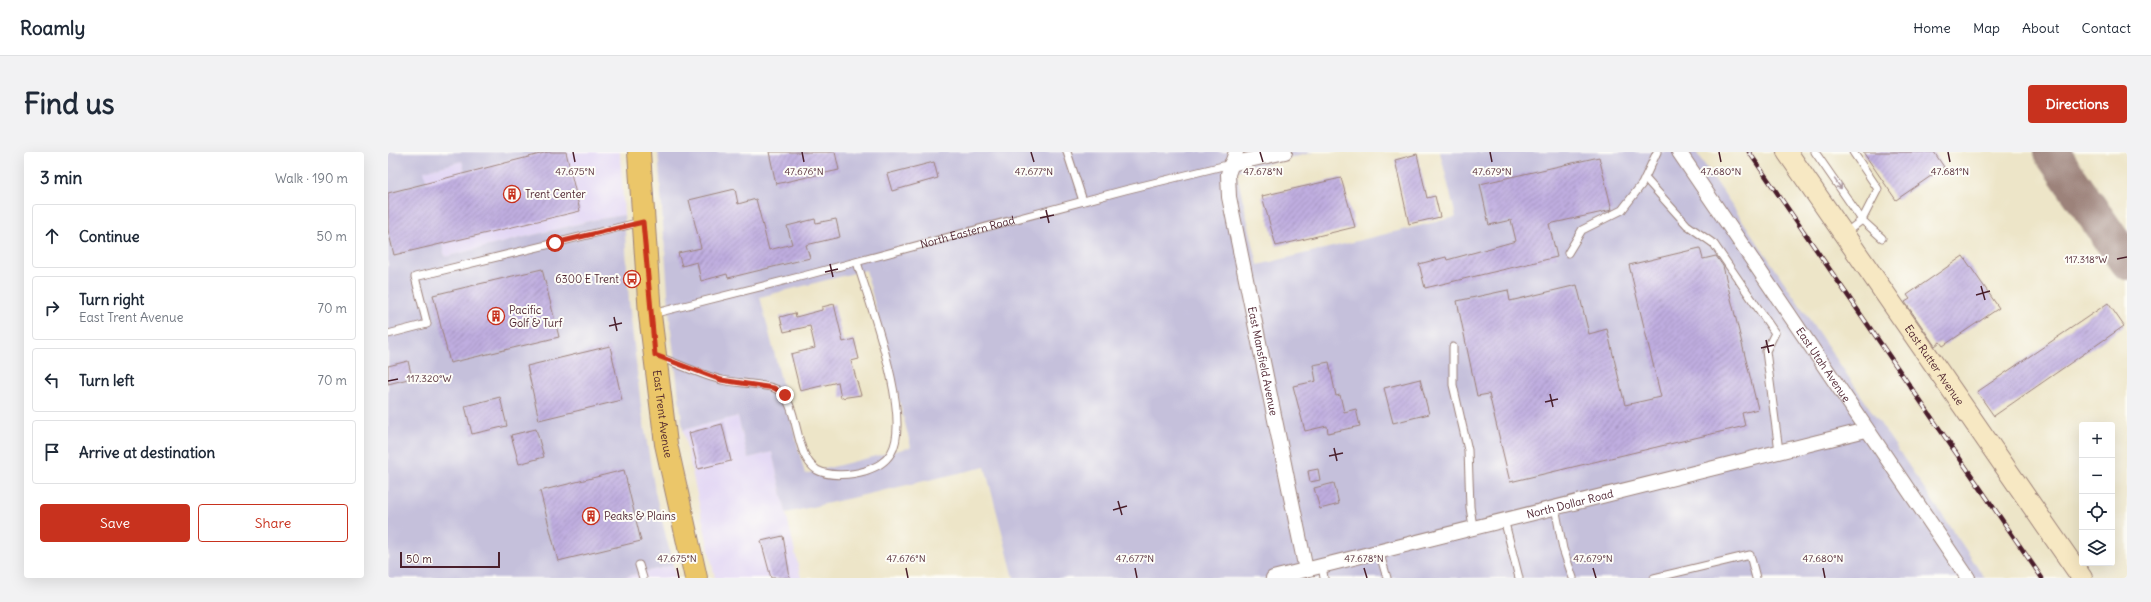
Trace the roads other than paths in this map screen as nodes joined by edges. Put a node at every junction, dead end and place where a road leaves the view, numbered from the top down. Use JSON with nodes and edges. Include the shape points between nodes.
{"nodes":[{"id":1,"x":639,"y":152,"type":"edge"},
{"id":2,"x":1067,"y":152,"type":"edge"},
{"id":3,"x":1285,"y":152,"type":"edge"},
{"id":4,"x":1657,"y":152,"type":"edge"},
{"id":5,"x":1679,"y":152,"type":"edge"},
{"id":6,"x":1787,"y":152,"type":"edge"},
{"id":7,"x":1815,"y":152,"type":"edge"},
{"id":8,"x":1853,"y":152,"type":"edge"},
{"id":9,"x":1234,"y":158,"type":"edge"},
{"id":10,"x":1645,"y":178,"type":"junction"},
{"id":11,"x":1083,"y":201,"type":"junction"},
{"id":12,"x":1862,"y":220,"type":"junction"},
{"id":13,"x":643,"y":222,"type":"junction"},
{"id":14,"x":1844,"y":234,"type":"junction"},
{"id":15,"x":1882,"y":238,"type":"dead end"},
{"id":16,"x":1568,"y":253,"type":"dead end"},
{"id":17,"x":858,"y":262,"type":"junction"},
{"id":18,"x":650,"y":314,"type":"junction"},
{"id":19,"x":388,"y":334,"type":"edge"},
{"id":20,"x":1453,"y":347,"type":"dead end"},
{"id":21,"x":655,"y":355,"type":"junction"},
{"id":22,"x":1866,"y":430,"type":"junction"},
{"id":23,"x":1779,"y":451,"type":"junction"},
{"id":24,"x":1555,"y":506,"type":"junction"},
{"id":25,"x":1504,"y":519,"type":"junction"},
{"id":26,"x":1473,"y":527,"type":"junction"},
{"id":27,"x":1380,"y":551,"type":"junction"},
{"id":28,"x":639,"y":564,"type":"dead end"},
{"id":29,"x":1323,"y":572,"type":"edge"},
{"id":30,"x":1298,"y":574,"type":"edge"},
{"id":31,"x":692,"y":577,"type":"edge"},
{"id":32,"x":1572,"y":577,"type":"edge"},
{"id":33,"x":643,"y":578,"type":"edge"},
{"id":34,"x":1273,"y":578,"type":"edge"},
{"id":35,"x":1387,"y":578,"type":"edge"},
{"id":36,"x":1519,"y":578,"type":"edge"},
{"id":37,"x":1654,"y":578,"type":"edge"},
{"id":38,"x":1756,"y":578,"type":"edge"},
{"id":39,"x":1968,"y":578,"type":"edge"},
{"id":40,"x":2082,"y":578,"type":"edge"}],
"edges":[{"from":1,"to":13,"type":"main road","name":"East Trent Avenue"},
{"from":2,"to":11,"type":"lane"},
{"from":3,"to":9,"type":"street","name":"North Eastern Road"},
{"from":4,"to":10,"type":"lane"},
{"from":5,"to":22,"type":"street","name":"East Utah Avenue"},
{"from":6,"to":14,"type":"street","name":"East Rutter Avenue"},
{"from":7,"to":12,"type":"lane","one_way":true},
{"from":8,"to":12,"type":"lane","via":[[1878,189]]},
{"from":9,"to":11,"type":"lane","name":"North Eastern Road"},
{"from":9,"to":30,"type":"street","name":"East Mansfield Avenue","via":[[1227,180],[1228,197]]},
{"from":10,"to":16,"type":"lane","via":[[1622,210],[1582,230]]},
{"from":10,"to":23,"type":"lane","via":[[1687,225],[1714,244],[1775,333],[1766,352]]},
{"from":11,"to":17,"type":"lane","name":"North Eastern Road"},
{"from":12,"to":14,"type":"lane"},
{"from":12,"to":15,"type":"lane"},
{"from":13,"to":18,"type":"main road","name":"East Trent Avenue"},
{"from":13,"to":19,"type":"lane","via":[[415,277],[427,324]]},
{"from":14,"to":40,"type":"street","name":"East Rutter Avenue"},
{"from":17,"to":18,"type":"lane","name":"North Eastern Road"},
{"from":17,"to":21,"type":"lane","via":[[891,376],[896,409],[898,431],[892,452],[880,466],[856,474],[820,472],[814,468],[804,453],[785,395],[774,388],[721,380]]},
{"from":18,"to":21,"type":"main road","name":"East Trent Avenue"},
{"from":20,"to":26,"type":"lane","via":[[1453,385],[1468,450]]},
{"from":21,"to":31,"type":"main road","name":"East Trent Avenue","via":[[666,444]]},
{"from":22,"to":23,"type":"street","name":"North Dollar Road"},
{"from":22,"to":39,"type":"street","name":"East Utah Avenue"},
{"from":23,"to":24,"type":"street","name":"North Dollar Road"},
{"from":24,"to":25,"type":"street","name":"North Dollar Road"},
{"from":24,"to":32,"type":"lane","via":[[1563,549]]},
{"from":25,"to":26,"type":"street","name":"North Dollar Road"},
{"from":25,"to":36,"type":"lane"},
{"from":26,"to":27,"type":"street","name":"North Dollar Road"},
{"from":27,"to":29,"type":"street","name":"North Dollar Road"},
{"from":27,"to":35,"type":"lane"},
{"from":28,"to":33,"type":"lane"},
{"from":29,"to":30,"type":"street","name":"North Dollar Road"},
{"from":30,"to":34,"type":"street","name":"North Dollar Road"},
{"from":37,"to":38,"type":"lane","via":[[1750,555]]}]}
